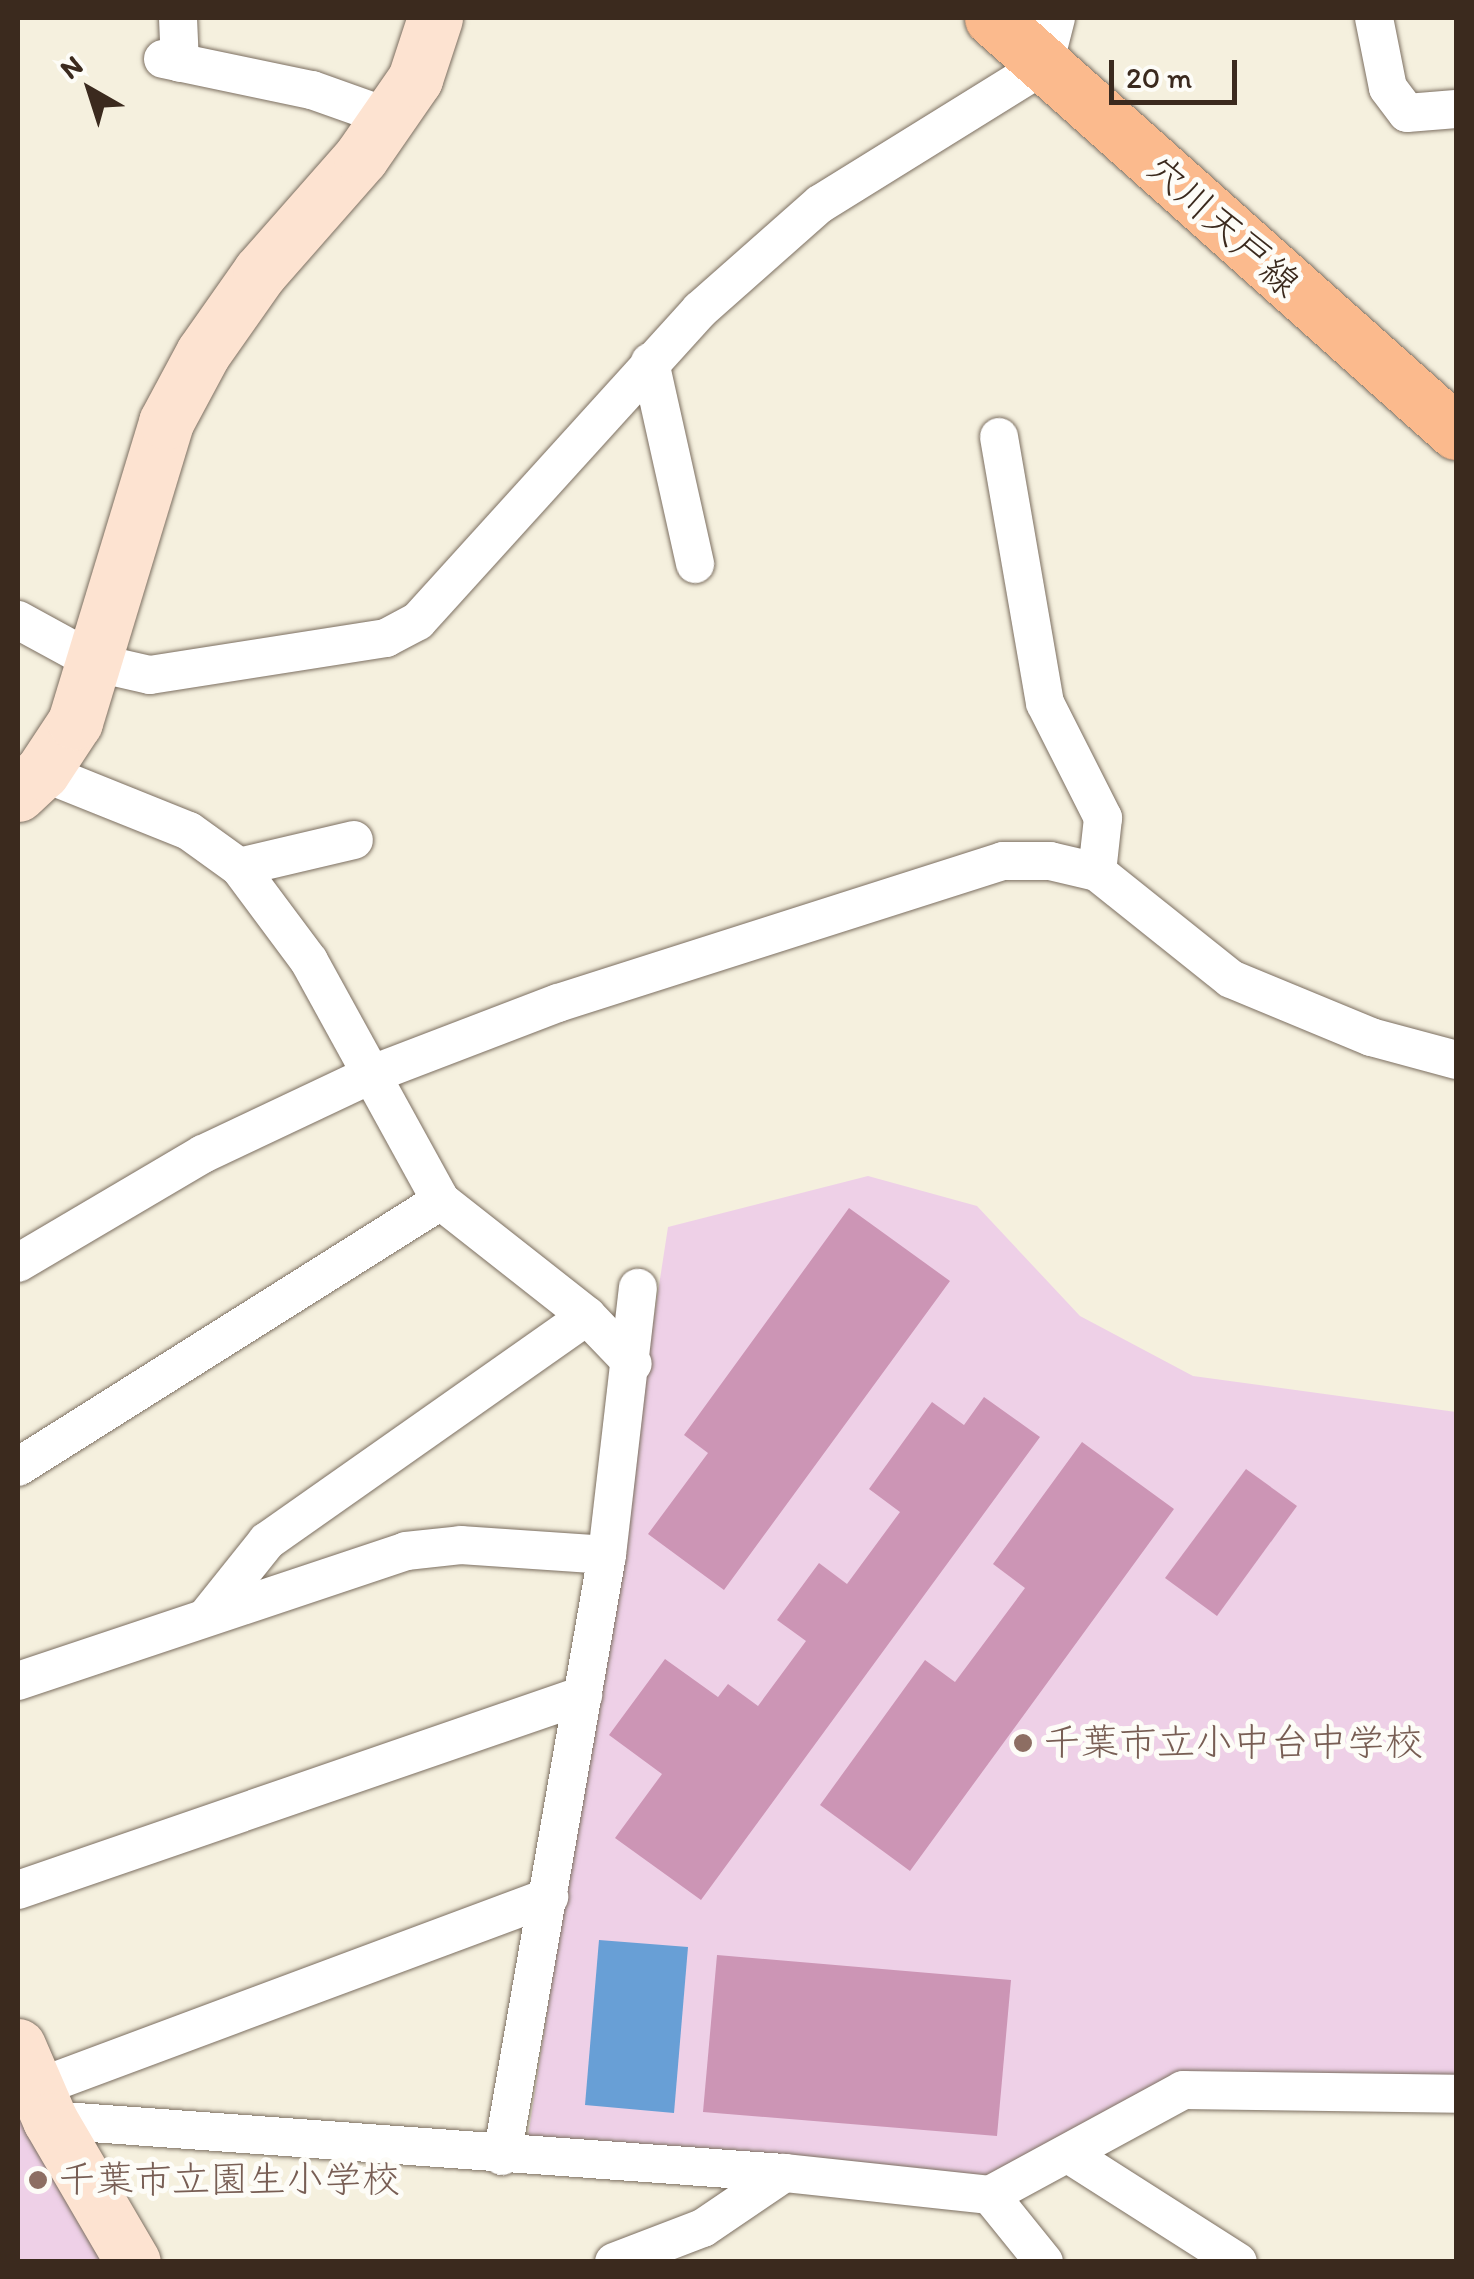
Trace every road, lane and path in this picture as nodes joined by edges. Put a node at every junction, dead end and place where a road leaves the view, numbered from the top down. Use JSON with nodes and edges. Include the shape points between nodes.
{"nodes":[{"id":1,"x":178,"y":18,"type":"edge"},
{"id":2,"x":434,"y":18,"type":"edge"},
{"id":3,"x":992,"y":18,"type":"edge"},
{"id":4,"x":1374,"y":18,"type":"edge"},
{"id":5,"x":1050,"y":41,"type":"edge"},
{"id":6,"x":1456,"y":109,"type":"edge"},
{"id":7,"x":388,"y":116,"type":"junction"},
{"id":8,"x":650,"y":362,"type":"junction"},
{"id":9,"x":1456,"y":432,"type":"edge"},
{"id":10,"x":999,"y":437,"type":"dead end"},
{"id":11,"x":695,"y":564,"type":"dead end"},
{"id":12,"x":18,"y":620,"type":"edge"},
{"id":13,"x":98,"y":663,"type":"junction"},
{"id":14,"x":30,"y":783,"type":"edge"},
{"id":15,"x":354,"y":840,"type":"dead end"},
{"id":16,"x":239,"y":867,"type":"junction"},
{"id":17,"x":1097,"y":872,"type":"junction"},
{"id":18,"x":1456,"y":1060,"type":"edge"},
{"id":19,"x":370,"y":1075,"type":"junction"},
{"id":20,"x":441,"y":1202,"type":"junction"},
{"id":21,"x":22,"y":1248,"type":"edge"},
{"id":22,"x":638,"y":1288,"type":"dead end"},
{"id":23,"x":587,"y":1316,"type":"junction"},
{"id":24,"x":633,"y":1364,"type":"junction"},
{"id":25,"x":18,"y":1467,"type":"edge"},
{"id":26,"x":607,"y":1555,"type":"junction"},
{"id":27,"x":206,"y":1616,"type":"junction"},
{"id":28,"x":18,"y":1681,"type":"edge"},
{"id":29,"x":584,"y":1695,"type":"junction"},
{"id":30,"x":18,"y":1890,"type":"edge"},
{"id":31,"x":549,"y":1897,"type":"junction"},
{"id":32,"x":34,"y":2085,"type":"edge"},
{"id":33,"x":1456,"y":2094,"type":"edge"},
{"id":34,"x":1070,"y":2155,"type":"junction"},
{"id":35,"x":502,"y":2156,"type":"junction"},
{"id":36,"x":784,"y":2173,"type":"junction"},
{"id":37,"x":990,"y":2195,"type":"junction"},
{"id":38,"x":133,"y":2262,"type":"edge"},
{"id":39,"x":614,"y":2262,"type":"edge"},
{"id":40,"x":1044,"y":2262,"type":"edge"},
{"id":41,"x":1238,"y":2262,"type":"edge"}],
"edges":[{"from":1,"to":7,"type":"street","via":[[172,61],[312,90]]},
{"from":2,"to":7,"type":"street","via":[[416,78]]},
{"from":3,"to":5,"type":"main road","name":"穴川天戸線"},
{"from":4,"to":6,"type":"street","via":[[1388,88],[1407,113]]},
{"from":5,"to":8,"type":"street","via":[[820,204]]},
{"from":5,"to":9,"type":"main road","name":"穴川天戸線"},
{"from":7,"to":13,"type":"street","via":[[361,157],[260,272],[203,353],[166,422]]},
{"from":8,"to":11,"type":"street"},
{"from":8,"to":13,"type":"street","via":[[418,621],[386,638],[150,675]]},
{"from":10,"to":17,"type":"street","via":[[1045,703],[1103,818]]},
{"from":12,"to":13,"type":"street"},
{"from":13,"to":14,"type":"street","via":[[75,722]]},
{"from":14,"to":16,"type":"street","via":[[154,815]]},
{"from":15,"to":16,"type":"street"},
{"from":16,"to":19,"type":"street","via":[[308,961]]},
{"from":17,"to":18,"type":"street","via":[[1231,979],[1372,1037]]},
{"from":17,"to":19,"type":"street","via":[[1003,861],[558,1004]]},
{"from":19,"to":20,"type":"street"},
{"from":19,"to":21,"type":"street"},
{"from":20,"to":23,"type":"street"},
{"from":20,"to":25,"type":"street"},
{"from":22,"to":24,"type":"street"},
{"from":23,"to":24,"type":"street"},
{"from":23,"to":27,"type":"street","via":[[266,1541]]},
{"from":24,"to":26,"type":"street"},
{"from":26,"to":27,"type":"street","via":[[462,1545],[406,1551]]},
{"from":26,"to":29,"type":"street"},
{"from":27,"to":28,"type":"street"},
{"from":29,"to":30,"type":"street"},
{"from":29,"to":31,"type":"street"},
{"from":31,"to":32,"type":"street"},
{"from":31,"to":35,"type":"street"},
{"from":32,"to":35,"type":"street"},
{"from":32,"to":38,"type":"street"},
{"from":33,"to":34,"type":"street","via":[[1183,2090]]},
{"from":34,"to":37,"type":"street"},
{"from":34,"to":41,"type":"street"},
{"from":35,"to":36,"type":"street"},
{"from":36,"to":37,"type":"street"},
{"from":36,"to":39,"type":"street","via":[[703,2228]]},
{"from":37,"to":40,"type":"street"}]}
